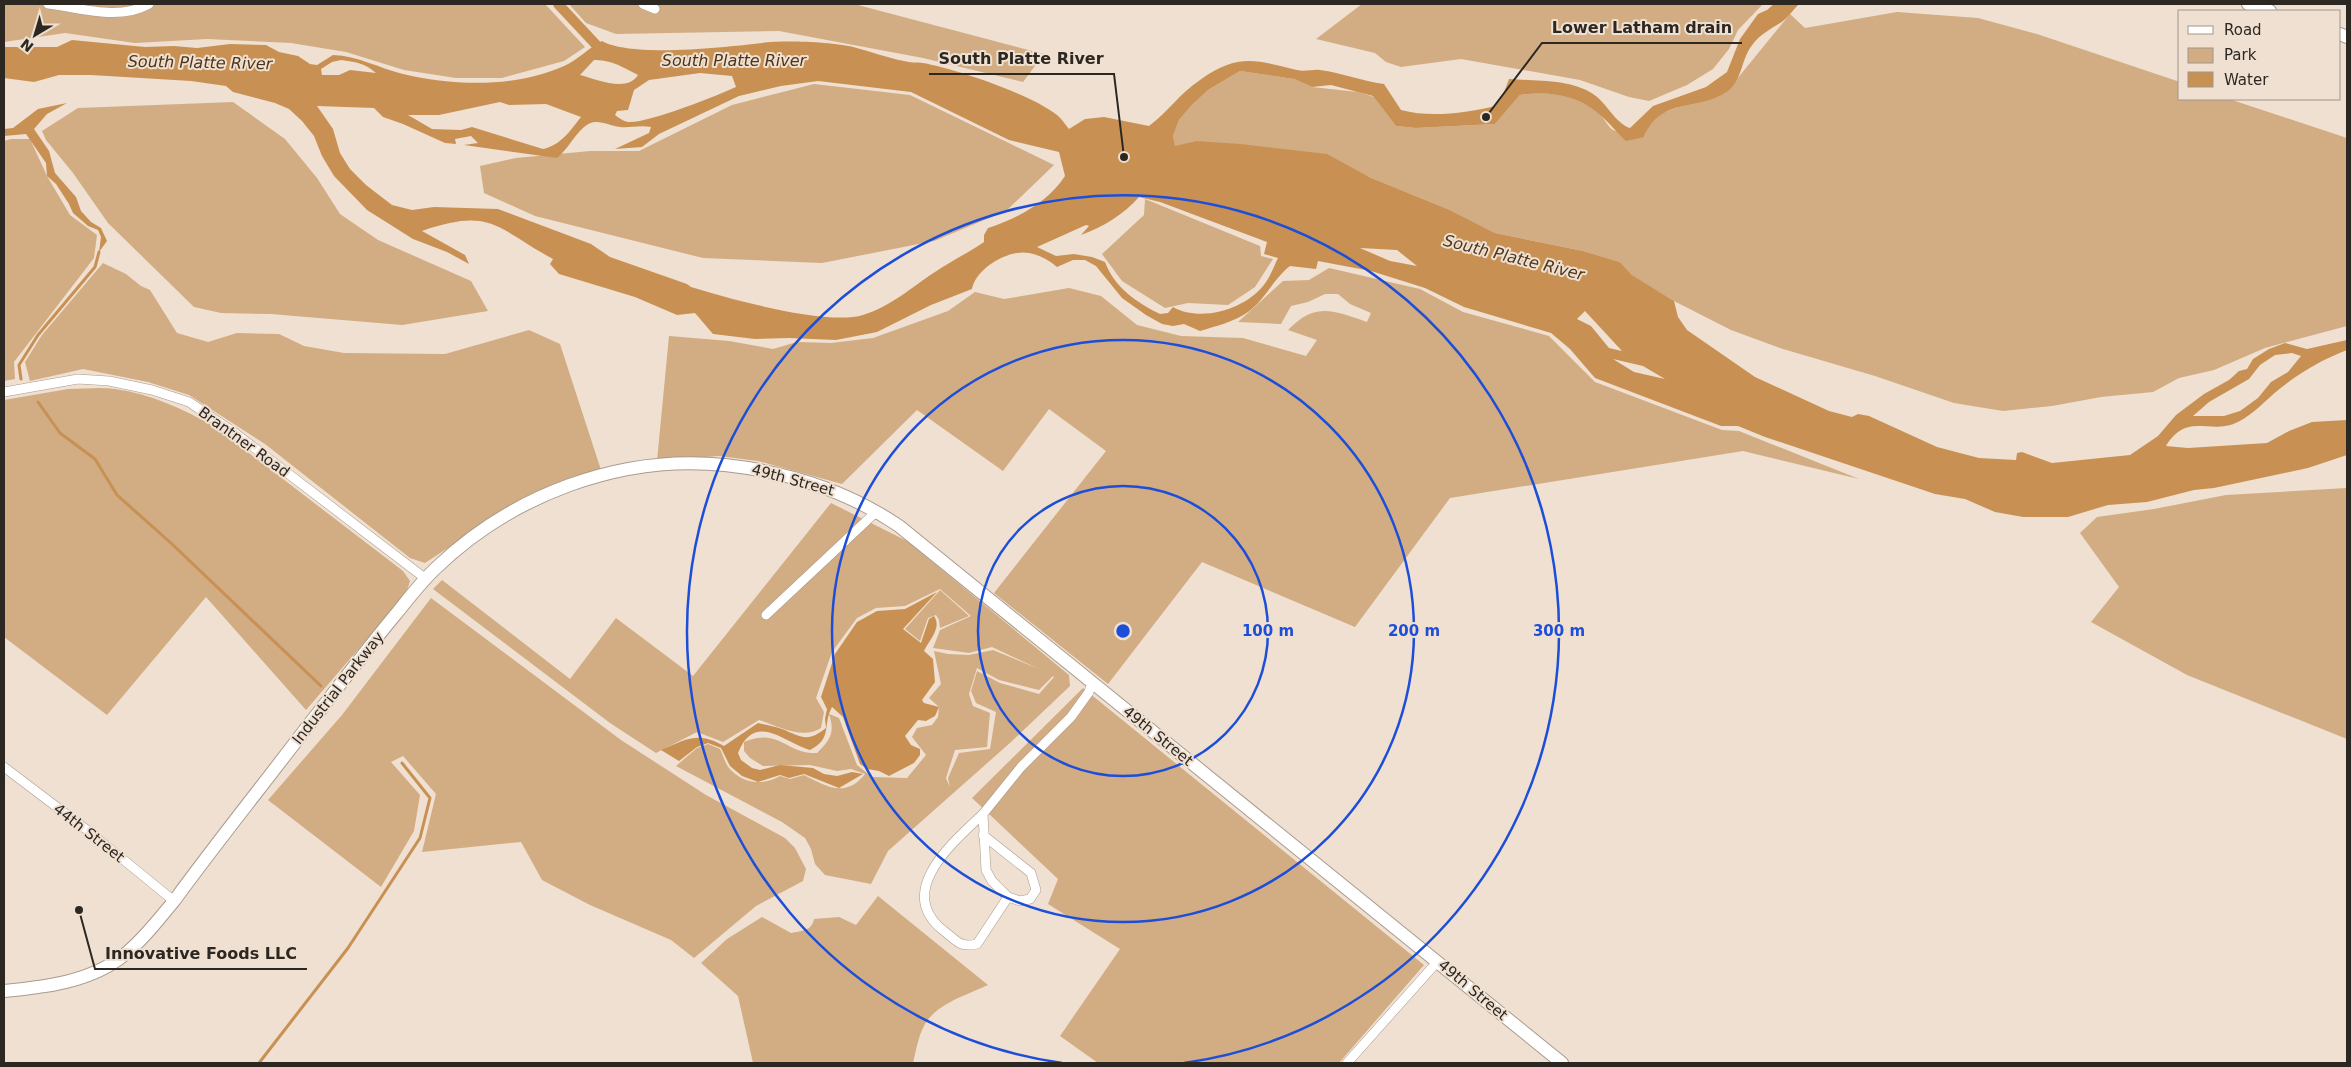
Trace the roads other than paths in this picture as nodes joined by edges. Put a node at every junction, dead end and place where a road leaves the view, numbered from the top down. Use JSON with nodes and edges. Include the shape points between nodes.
{"nodes":[{"id":1,"x":48,"y":4,"type":"edge"},
{"id":2,"x":149,"y":4,"type":"edge"},
{"id":3,"x":643,"y":4,"type":"edge"},
{"id":4,"x":2248,"y":4,"type":"edge"},
{"id":5,"x":655,"y":9,"type":"dead end"},
{"id":6,"x":2267,"y":10,"type":"edge"},
{"id":7,"x":4,"y":392,"type":"edge"},
{"id":8,"x":724,"y":465,"type":"joint"},
{"id":9,"x":877,"y":511,"type":"junction"},
{"id":10,"x":426,"y":579,"type":"junction"},
{"id":11,"x":766,"y":615,"type":"dead end"},
{"id":12,"x":1092,"y":683,"type":"junction"},
{"id":13,"x":4,"y":767,"type":"edge"},
{"id":14,"x":983,"y":814,"type":"junction"},
{"id":15,"x":983,"y":835,"type":"junction"},
{"id":16,"x":1008,"y":897,"type":"junction"},
{"id":17,"x":174,"y":901,"type":"junction"},
{"id":18,"x":1438,"y":961,"type":"junction"},
{"id":19,"x":4,"y":991,"type":"edge"},
{"id":20,"x":1347,"y":1063,"type":"edge"},
{"id":21,"x":1562,"y":1063,"type":"edge"}],
"edges":[{"from":1,"to":2,"type":"street","via":[[116,14]]},
{"from":3,"to":5,"type":"street"},
{"from":4,"to":6,"type":"street"},
{"from":7,"to":10,"type":"street","name":"Brantner Road","via":[[78,379],[110,381],[188,402],[235,433]]},
{"from":8,"to":9,"type":"street","name":"49th Street","via":[[811,482],[840,492]]},
{"from":8,"to":10,"type":"street","name":"Industrial Parkway","via":[[681,463],[642,467],[608,474],[542,496],[484,528]]},
{"from":9,"to":11,"type":"street"},
{"from":9,"to":12,"type":"street","name":"49th Street"},
{"from":10,"to":17,"type":"street","name":"Industrial Parkway","via":[[364,652]]},
{"from":12,"to":14,"type":"street","via":[[1071,717],[1021,767]]},
{"from":12,"to":18,"type":"street","name":"49th Street"},
{"from":13,"to":17,"type":"street","name":"44th Street"},
{"from":14,"to":15,"type":"street"},
{"from":14,"to":16,"type":"street","via":[[954,841],[927,878],[924,890],[927,910],[938,926],[962,946],[968,946],[978,944]]},
{"from":15,"to":16,"type":"street","via":[[986,870]]},
{"from":15,"to":16,"type":"street","via":[[1031,873],[1035,882],[1036,890],[1030,899],[1020,901]]},
{"from":17,"to":19,"type":"street","name":"Industrial Parkway","via":[[124,956],[107,967],[61,983]]},
{"from":18,"to":20,"type":"street"},
{"from":18,"to":21,"type":"street","name":"49th Street"}]}
